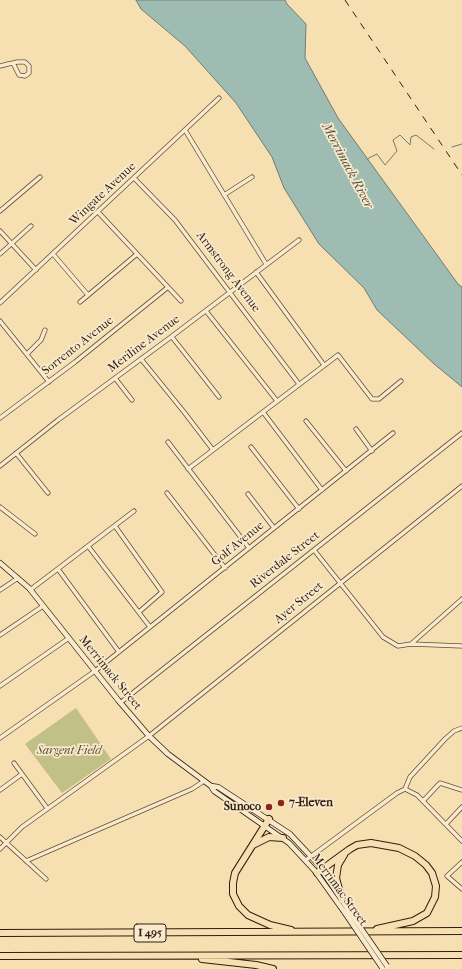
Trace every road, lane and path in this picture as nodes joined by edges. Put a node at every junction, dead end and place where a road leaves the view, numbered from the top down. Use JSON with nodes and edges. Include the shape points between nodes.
{"nodes":[{"id":1,"x":13,"y":63,"type":"junction"},
{"id":2,"x":0,"y":66,"type":"edge"},
{"id":3,"x":219,"y":98,"type":"dead end"},
{"id":4,"x":185,"y":130,"type":"junction"},
{"id":5,"x":40,"y":177,"type":"dead end"},
{"id":6,"x":252,"y":177,"type":"dead end"},
{"id":7,"x":134,"y":178,"type":"junction"},
{"id":8,"x":224,"y":195,"type":"junction"},
{"id":9,"x":0,"y":211,"type":"edge"},
{"id":10,"x":98,"y":212,"type":"junction"},
{"id":11,"x":31,"y":226,"type":"dead end"},
{"id":12,"x":0,"y":231,"type":"edge"},
{"id":13,"x":299,"y":240,"type":"dead end"},
{"id":14,"x":11,"y":244,"type":"junction"},
{"id":15,"x":0,"y":254,"type":"edge"},
{"id":16,"x":53,"y":254,"type":"junction"},
{"id":17,"x":137,"y":254,"type":"junction"},
{"id":18,"x":266,"y":264,"type":"junction"},
{"id":19,"x":36,"y":270,"type":"junction"},
{"id":20,"x":256,"y":272,"type":"junction"},
{"id":21,"x":167,"y":288,"type":"junction"},
{"id":22,"x":230,"y":292,"type":"junction"},
{"id":23,"x":88,"y":294,"type":"junction"},
{"id":24,"x":181,"y":300,"type":"dead end"},
{"id":25,"x":80,"y":302,"type":"dead end"},
{"id":26,"x":0,"y":304,"type":"edge"},
{"id":27,"x":206,"y":310,"type":"junction"},
{"id":28,"x":0,"y":321,"type":"edge"},
{"id":29,"x":46,"y":330,"type":"dead end"},
{"id":30,"x":172,"y":336,"type":"junction"},
{"id":31,"x":27,"y":354,"type":"junction"},
{"id":32,"x":141,"y":359,"type":"junction"},
{"id":33,"x":324,"y":365,"type":"junction"},
{"id":34,"x":115,"y":378,"type":"junction"},
{"id":35,"x":48,"y":382,"type":"junction"},
{"id":36,"x":401,"y":382,"type":"dead end"},
{"id":37,"x":299,"y":384,"type":"junction"},
{"id":38,"x":219,"y":397,"type":"dead end"},
{"id":39,"x":132,"y":400,"type":"dead end"},
{"id":40,"x":277,"y":401,"type":"junction"},
{"id":41,"x":262,"y":412,"type":"junction"},
{"id":42,"x":0,"y":418,"type":"edge"},
{"id":43,"x":306,"y":421,"type":"dead end"},
{"id":44,"x":356,"y":429,"type":"dead end"},
{"id":45,"x":462,"y":433,"type":"edge"},
{"id":46,"x":393,"y":434,"type":"dead end"},
{"id":47,"x":168,"y":442,"type":"dead end"},
{"id":48,"x":251,"y":447,"type":"dead end"},
{"id":49,"x":213,"y":450,"type":"junction"},
{"id":50,"x":372,"y":451,"type":"junction"},
{"id":51,"x":16,"y":453,"type":"junction"},
{"id":52,"x":0,"y":466,"type":"edge"},
{"id":53,"x":188,"y":469,"type":"junction"},
{"id":54,"x":346,"y":471,"type":"junction"},
{"id":55,"x":462,"y":486,"type":"edge"},
{"id":56,"x":322,"y":490,"type":"junction"},
{"id":57,"x":48,"y":493,"type":"dead end"},
{"id":58,"x":167,"y":493,"type":"dead end"},
{"id":59,"x":248,"y":494,"type":"dead end"},
{"id":60,"x":0,"y":507,"type":"edge"},
{"id":61,"x":299,"y":509,"type":"junction"},
{"id":62,"x":134,"y":511,"type":"dead end"},
{"id":63,"x":115,"y":526,"type":"junction"},
{"id":64,"x":274,"y":528,"type":"junction"},
{"id":65,"x":35,"y":534,"type":"dead end"},
{"id":66,"x":88,"y":546,"type":"junction"},
{"id":67,"x":249,"y":548,"type":"junction"},
{"id":68,"x":314,"y":550,"type":"junction"},
{"id":69,"x":0,"y":563,"type":"edge"},
{"id":70,"x":225,"y":568,"type":"junction"},
{"id":71,"x":58,"y":569,"type":"junction"},
{"id":72,"x":18,"y":578,"type":"junction"},
{"id":73,"x":340,"y":583,"type":"junction"},
{"id":74,"x":0,"y":590,"type":"edge"},
{"id":75,"x":30,"y":590,"type":"junction"},
{"id":76,"x":462,"y":599,"type":"edge"},
{"id":77,"x":43,"y":606,"type":"junction"},
{"id":78,"x":139,"y":612,"type":"junction"},
{"id":79,"x":150,"y":627,"type":"junction"},
{"id":80,"x":0,"y":635,"type":"edge"},
{"id":81,"x":69,"y":638,"type":"junction"},
{"id":82,"x":411,"y":644,"type":"junction"},
{"id":83,"x":462,"y":646,"type":"edge"},
{"id":84,"x":119,"y":652,"type":"junction"},
{"id":85,"x":95,"y":671,"type":"junction"},
{"id":86,"x":0,"y":686,"type":"edge"},
{"id":87,"x":120,"y":703,"type":"junction"},
{"id":88,"x":462,"y":728,"type":"edge"},
{"id":89,"x":149,"y":736,"type":"junction"},
{"id":90,"x":0,"y":738,"type":"edge"},
{"id":91,"x":14,"y":763,"type":"dead end"},
{"id":92,"x":22,"y":774,"type":"junction"},
{"id":93,"x":204,"y":781,"type":"junction"},
{"id":94,"x":211,"y":786,"type":"junction"},
{"id":95,"x":405,"y":789,"type":"junction"},
{"id":96,"x":0,"y":790,"type":"edge"},
{"id":97,"x":462,"y":790,"type":"edge"},
{"id":98,"x":423,"y":801,"type":"junction"},
{"id":99,"x":462,"y":807,"type":"edge"},
{"id":100,"x":47,"y":808,"type":"junction"},
{"id":101,"x":269,"y":819,"type":"junction"},
{"id":102,"x":446,"y":824,"type":"junction"},
{"id":103,"x":265,"y":825,"type":"junction"},
{"id":104,"x":0,"y":837,"type":"edge"},
{"id":105,"x":283,"y":838,"type":"junction"},
{"id":106,"x":462,"y":841,"type":"edge"},
{"id":107,"x":6,"y":842,"type":"junction"},
{"id":108,"x":253,"y":845,"type":"junction"},
{"id":109,"x":0,"y":849,"type":"edge"},
{"id":110,"x":346,"y":852,"type":"junction"},
{"id":111,"x":311,"y":856,"type":"junction"},
{"id":112,"x":306,"y":860,"type":"junction"},
{"id":113,"x":26,"y":861,"type":"junction"},
{"id":114,"x":462,"y":862,"type":"edge"},
{"id":115,"x":320,"y":872,"type":"junction"},
{"id":116,"x":46,"y":879,"type":"dead end"},
{"id":117,"x":462,"y":889,"type":"edge"},
{"id":118,"x":342,"y":900,"type":"junction"},
{"id":119,"x":347,"y":912,"type":"junction"},
{"id":120,"x":462,"y":931,"type":"edge"},
{"id":121,"x":300,"y":932,"type":"junction"},
{"id":122,"x":367,"y":932,"type":"junction"},
{"id":123,"x":0,"y":933,"type":"edge"},
{"id":124,"x":462,"y":955,"type":"edge"},
{"id":125,"x":0,"y":956,"type":"edge"},
{"id":126,"x":185,"y":957,"type":"junction"},
{"id":127,"x":385,"y":968,"type":"edge"},
{"id":128,"x":272,"y":969,"type":"edge"}],
"edges":[{"from":1,"to":1,"type":"street","via":[[18,74],[24,76],[29,73],[27,63]]},
{"from":1,"to":2,"type":"street"},
{"from":3,"to":4,"type":"street","name":"Wingate Avenue"},
{"from":4,"to":7,"type":"street","name":"Wingate Avenue"},
{"from":4,"to":8,"type":"street"},
{"from":5,"to":9,"type":"street"},
{"from":6,"to":8,"type":"street"},
{"from":7,"to":10,"type":"street","name":"Wingate Avenue"},
{"from":7,"to":22,"type":"street","name":"Armstrong Avenue","via":[[175,220]]},
{"from":8,"to":18,"type":"street"},
{"from":10,"to":16,"type":"street","name":"Wingate Avenue"},
{"from":10,"to":17,"type":"street"},
{"from":11,"to":14,"type":"street"},
{"from":12,"to":14,"type":"street"},
{"from":13,"to":18,"type":"street","name":"Meriline Avenue"},
{"from":14,"to":15,"type":"street"},
{"from":14,"to":19,"type":"street"},
{"from":16,"to":19,"type":"street","name":"Wingate Avenue"},
{"from":16,"to":23,"type":"street"},
{"from":17,"to":21,"type":"street"},
{"from":17,"to":23,"type":"street"},
{"from":18,"to":20,"type":"street","name":"Meriline Avenue"},
{"from":19,"to":26,"type":"street","name":"Wingate Avenue"},
{"from":20,"to":22,"type":"street","name":"Meriline Avenue"},
{"from":20,"to":33,"type":"street"},
{"from":21,"to":24,"type":"street"},
{"from":21,"to":35,"type":"street","name":"Sorrento Avenue"},
{"from":22,"to":27,"type":"street","name":"Meriline Avenue"},
{"from":22,"to":37,"type":"street","name":"Armstrong Avenue"},
{"from":23,"to":25,"type":"street"},
{"from":27,"to":30,"type":"street","name":"Meriline Avenue"},
{"from":27,"to":40,"type":"street"},
{"from":28,"to":31,"type":"street"},
{"from":29,"to":31,"type":"street","via":[[41,340]]},
{"from":30,"to":32,"type":"street","name":"Meriline Avenue"},
{"from":30,"to":38,"type":"street"},
{"from":31,"to":35,"type":"street"},
{"from":32,"to":34,"type":"street","name":"Meriline Avenue"},
{"from":32,"to":49,"type":"street"},
{"from":33,"to":36,"type":"street","via":[[338,355],[370,397],[375,399],[379,399]]},
{"from":33,"to":37,"type":"street"},
{"from":34,"to":39,"type":"street"},
{"from":34,"to":51,"type":"street","name":"Meriline Avenue"},
{"from":35,"to":42,"type":"street","name":"Sorrento Avenue"},
{"from":37,"to":40,"type":"street"},
{"from":40,"to":41,"type":"street"},
{"from":41,"to":49,"type":"street"},
{"from":41,"to":56,"type":"street"},
{"from":43,"to":54,"type":"street"},
{"from":44,"to":50,"type":"street"},
{"from":45,"to":68,"type":"street","name":"Riverdale Street"},
{"from":46,"to":50,"type":"street","name":"Golf Avenue"},
{"from":47,"to":53,"type":"street"},
{"from":48,"to":61,"type":"street"},
{"from":49,"to":53,"type":"street"},
{"from":50,"to":54,"type":"street","name":"Golf Avenue"},
{"from":51,"to":52,"type":"street","name":"Meriline Avenue"},
{"from":51,"to":57,"type":"street"},
{"from":53,"to":67,"type":"street"},
{"from":54,"to":56,"type":"street","name":"Golf Avenue"},
{"from":55,"to":73,"type":"street","name":"Ayer Street"},
{"from":56,"to":61,"type":"street","name":"Golf Avenue"},
{"from":58,"to":70,"type":"street"},
{"from":59,"to":64,"type":"street"},
{"from":60,"to":65,"type":"street"},
{"from":61,"to":64,"type":"street","name":"Golf Avenue"},
{"from":62,"to":63,"type":"street"},
{"from":63,"to":66,"type":"street"},
{"from":63,"to":78,"type":"street","via":[[162,592]]},
{"from":64,"to":67,"type":"street","name":"Golf Avenue"},
{"from":66,"to":71,"type":"street"},
{"from":66,"to":78,"type":"street"},
{"from":67,"to":70,"type":"street","name":"Golf Avenue"},
{"from":68,"to":73,"type":"street"},
{"from":68,"to":87,"type":"street","name":"Riverdale Street"},
{"from":69,"to":72,"type":"main road","name":"Merrimack Street"},
{"from":70,"to":79,"type":"street","name":"Golf Avenue"},
{"from":71,"to":75,"type":"street"},
{"from":71,"to":84,"type":"street"},
{"from":72,"to":74,"type":"street"},
{"from":72,"to":75,"type":"main road","name":"Merrimack Street"},
{"from":73,"to":82,"type":"street","via":[[383,637],[399,647]]},
{"from":73,"to":89,"type":"street","name":"Ayer Street"},
{"from":75,"to":77,"type":"main road","name":"Merrimack Street"},
{"from":76,"to":82,"type":"street"},
{"from":77,"to":80,"type":"street"},
{"from":77,"to":81,"type":"main road","name":"Merrimack Street"},
{"from":78,"to":79,"type":"street"},
{"from":79,"to":84,"type":"street","name":"Golf Avenue"},
{"from":81,"to":85,"type":"main road","name":"Merrimack Street"},
{"from":81,"to":86,"type":"street"},
{"from":82,"to":83,"type":"street"},
{"from":84,"to":85,"type":"street","name":"Golf Avenue"},
{"from":85,"to":87,"type":"main road","name":"Merrimack Street"},
{"from":85,"to":90,"type":"street","name":"Golf Avenue"},
{"from":87,"to":89,"type":"main road","name":"Merrimack Street"},
{"from":88,"to":95,"type":"street","via":[[444,739],[410,777]]},
{"from":89,"to":93,"type":"main road","name":"Merrimack Street"},
{"from":89,"to":100,"type":"street","name":"Ayer Street"},
{"from":91,"to":92,"type":"street"},
{"from":92,"to":96,"type":"street"},
{"from":92,"to":100,"type":"street"},
{"from":93,"to":94,"type":"main road","name":"Merrimack Street"},
{"from":93,"to":113,"type":"street","via":[[192,789]]},
{"from":94,"to":101,"type":"main road","name":"Merrimac Street","via":[[218,787]]},
{"from":94,"to":103,"type":"main road","name":"Merrimac Street","via":[[214,791]]},
{"from":95,"to":98,"type":"street"},
{"from":95,"to":111,"type":"street"},
{"from":97,"to":98,"type":"street","via":[[440,783]]},
{"from":98,"to":102,"type":"street"},
{"from":99,"to":102,"type":"street"},
{"from":100,"to":107,"type":"street","name":"Ayer Street"},
{"from":101,"to":103,"type":"highway"},
{"from":101,"to":111,"type":"main road","name":"Merrimac Street","via":[[290,834]]},
{"from":102,"to":106,"type":"street"},
{"from":103,"to":105,"type":"main road","name":"Merrimac Street"},
{"from":103,"to":108,"type":"highway"},
{"from":104,"to":107,"type":"street"},
{"from":105,"to":108,"type":"highway","via":[[269,837]]},
{"from":105,"to":112,"type":"main road","name":"Merrimac Street"},
{"from":107,"to":109,"type":"street","name":"Ayer Street"},
{"from":107,"to":113,"type":"street"},
{"from":108,"to":121,"type":"highway","via":[[234,878],[233,894],[239,906],[258,920]]},
{"from":110,"to":115,"type":"highway"},
{"from":110,"to":118,"type":"highway","via":[[336,871]]},
{"from":110,"to":122,"type":"highway","via":[[366,843],[395,846],[421,861],[432,873],[435,882],[433,903],[422,917]]},
{"from":111,"to":112,"type":"street"},
{"from":111,"to":115,"type":"main road","name":"Merrimac Street"},
{"from":112,"to":115,"type":"main road","name":"Merrimac Street"},
{"from":113,"to":116,"type":"street"},
{"from":114,"to":117,"type":"street","via":[[447,876]]},
{"from":115,"to":118,"type":"main road","name":"Merrimac Street"},
{"from":115,"to":119,"type":"main road","name":"Merrimac Street"},
{"from":118,"to":119,"type":"main road","name":"Merrimac Street"},
{"from":119,"to":127,"type":"main road","name":"Merrimac Street","bridge":true},
{"from":120,"to":122,"type":"highway","number":"I 495"},
{"from":121,"to":122,"type":"highway","number":"I 495"},
{"from":121,"to":123,"type":"highway","number":"I 495"},
{"from":124,"to":126,"type":"highway","number":"I 495"},
{"from":125,"to":126,"type":"highway","number":"I 495"},
{"from":126,"to":128,"type":"highway"}]}
